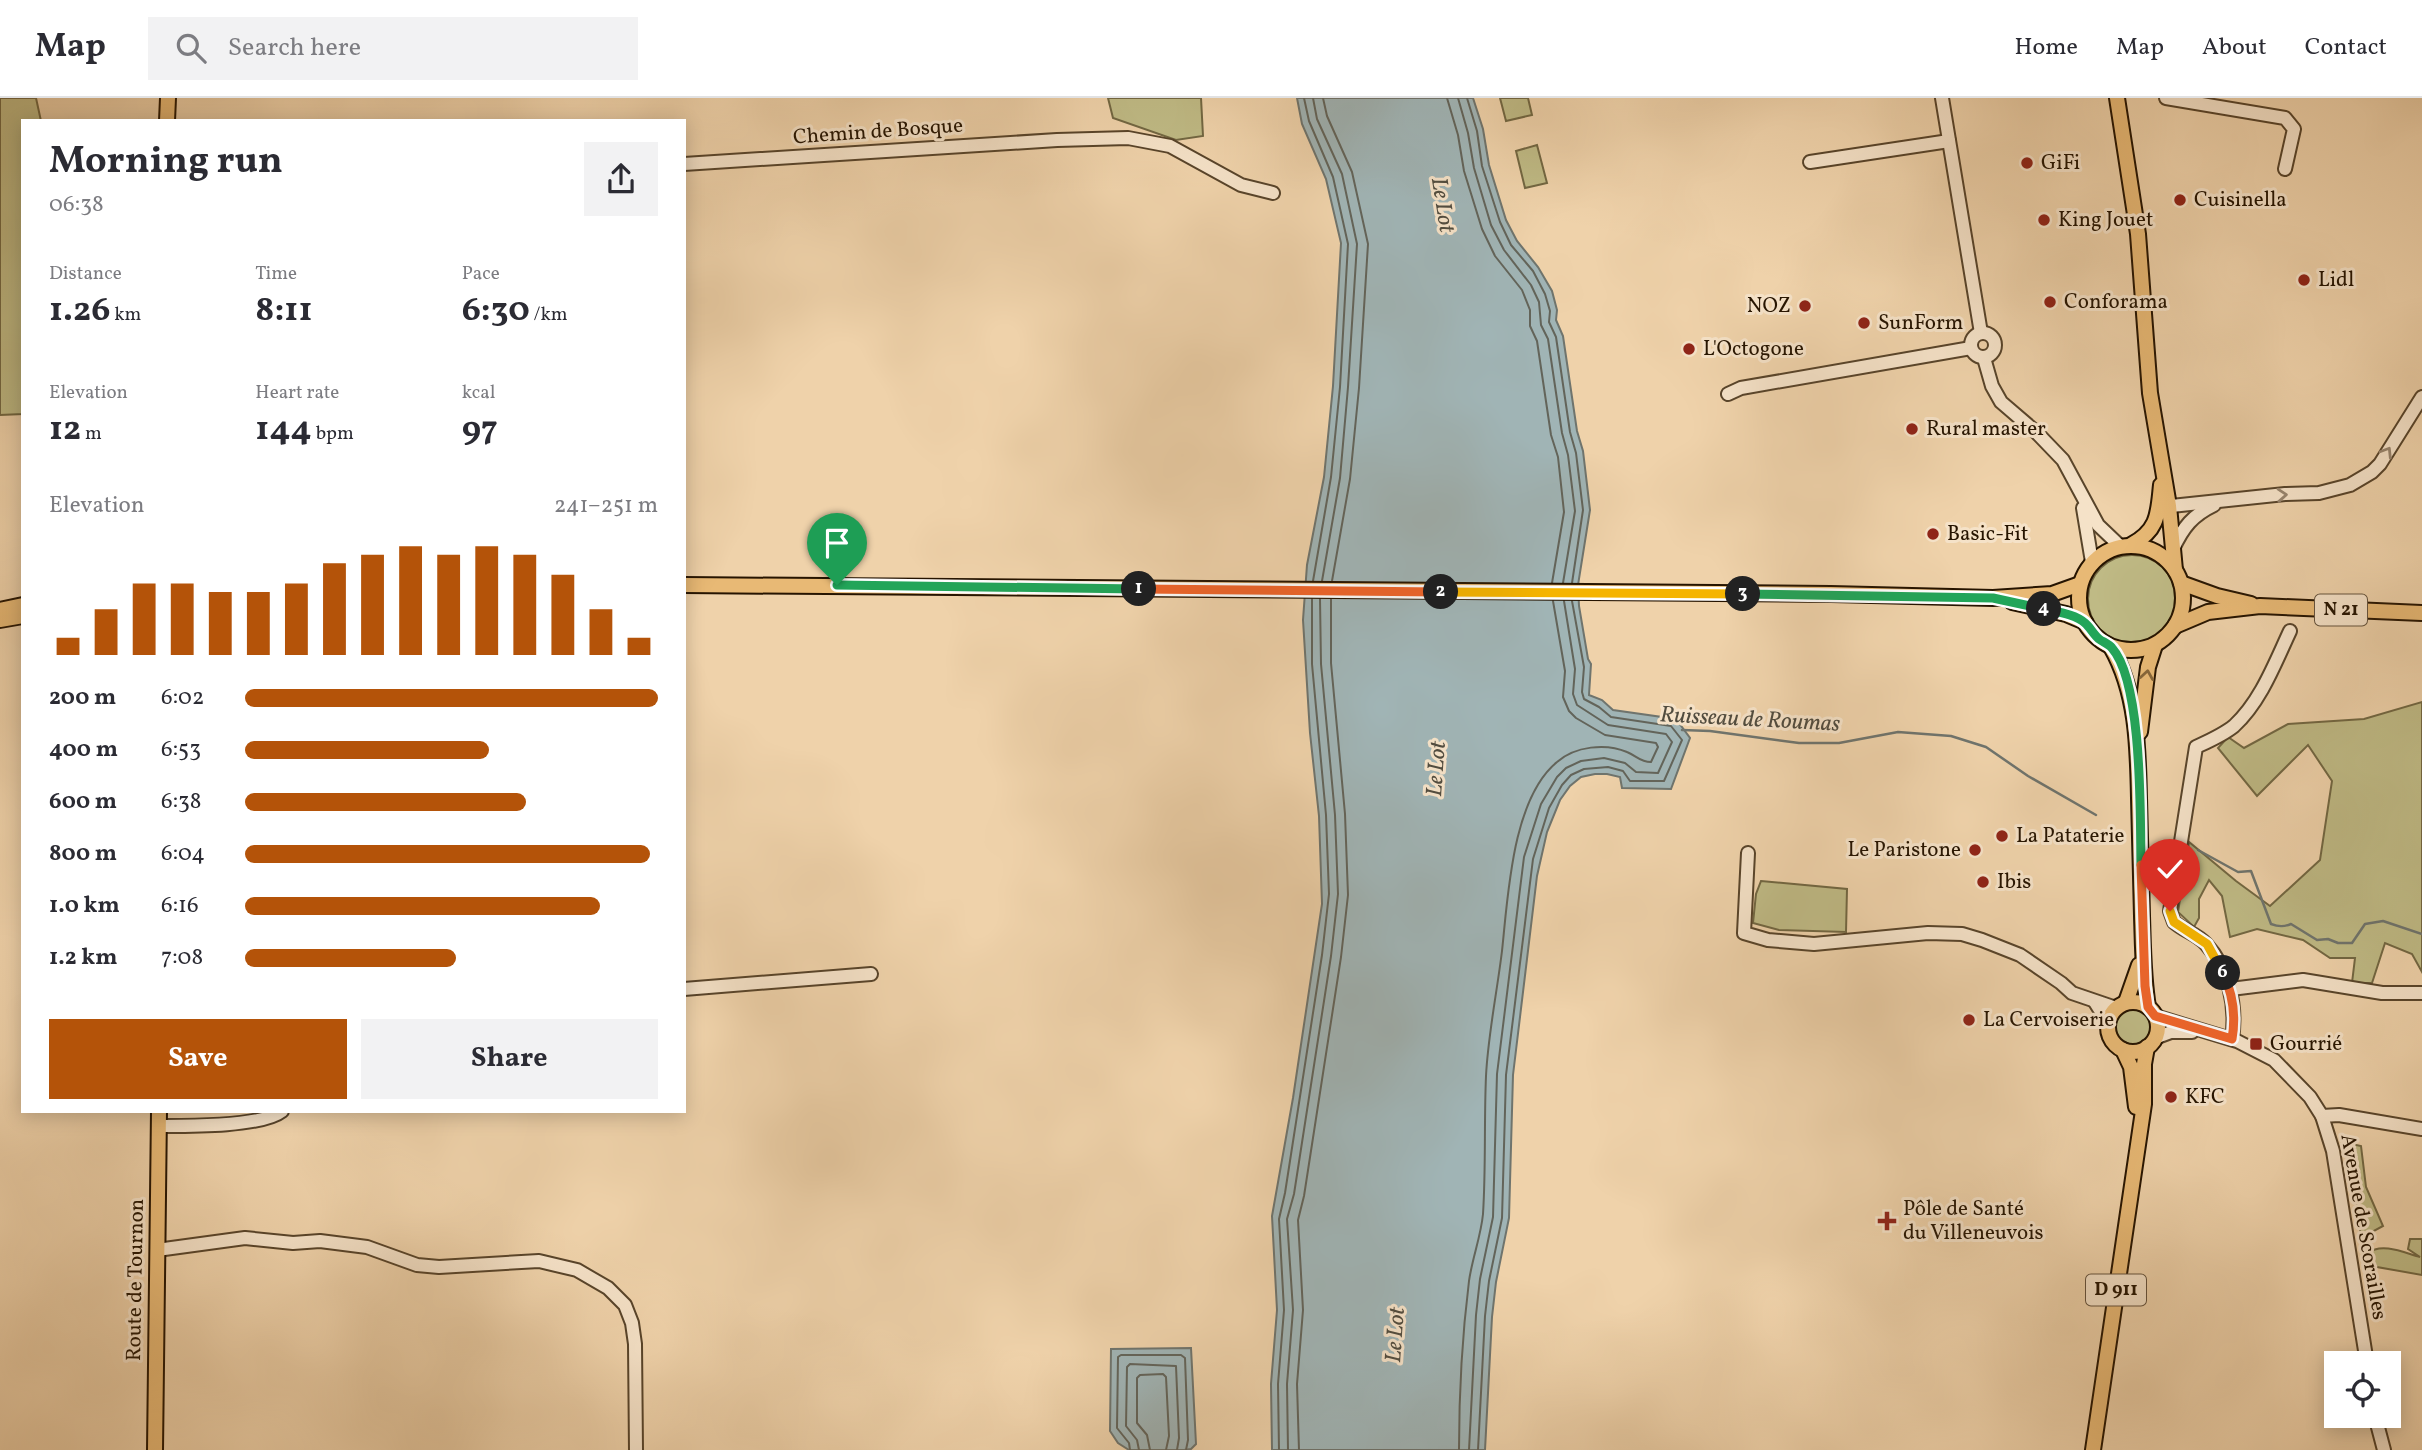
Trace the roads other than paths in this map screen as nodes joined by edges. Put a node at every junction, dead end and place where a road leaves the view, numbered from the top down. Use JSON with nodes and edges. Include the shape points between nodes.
{"nodes":[{"id":1,"x":168,"y":98,"type":"edge"},
{"id":2,"x":1942,"y":98,"type":"edge"},
{"id":3,"x":2117,"y":98,"type":"edge"},
{"id":4,"x":2166,"y":98,"type":"edge"},
{"id":5,"x":167,"y":119,"type":"edge"},
{"id":6,"x":1950,"y":141,"type":"junction"},
{"id":7,"x":1810,"y":162,"type":"dead end"},
{"id":8,"x":686,"y":164,"type":"edge"},
{"id":9,"x":2286,"y":169,"type":"dead end"},
{"id":10,"x":1273,"y":193,"type":"dead end"},
{"id":11,"x":1981,"y":333,"type":"junction"},
{"id":12,"x":1971,"y":348,"type":"junction"},
{"id":13,"x":1984,"y":358,"type":"junction"},
{"id":14,"x":1728,"y":394,"type":"dead end"},
{"id":15,"x":2422,"y":397,"type":"edge"},
{"id":16,"x":2081,"y":497,"type":"junction"},
{"id":17,"x":2228,"y":500,"type":"junction"},
{"id":18,"x":2164,"y":507,"type":"junction"},
{"id":19,"x":2126,"y":546,"type":"junction"},
{"id":20,"x":2173,"y":549,"type":"junction"},
{"id":21,"x":2092,"y":562,"type":"junction"},
{"id":22,"x":2178,"y":576,"type":"junction"},
{"id":23,"x":2080,"y":584,"type":"junction"},
{"id":24,"x":686,"y":585,"type":"edge"},
{"id":25,"x":1993,"y":598,"type":"junction"},
{"id":26,"x":21,"y":605,"type":"edge"},
{"id":27,"x":2260,"y":606,"type":"junction"},
{"id":28,"x":0,"y":610,"type":"edge"},
{"id":29,"x":2422,"y":613,"type":"edge"},
{"id":30,"x":21,"y":616,"type":"edge"},
{"id":31,"x":0,"y":620,"type":"edge"},
{"id":32,"x":2085,"y":622,"type":"junction"},
{"id":33,"x":2175,"y":626,"type":"junction"},
{"id":34,"x":2290,"y":631,"type":"dead end"},
{"id":35,"x":2155,"y":645,"type":"junction"},
{"id":36,"x":2111,"y":647,"type":"junction"},
{"id":37,"x":2138,"y":754,"type":"junction"},
{"id":38,"x":1748,"y":853,"type":"dead end"},
{"id":39,"x":2143,"y":947,"type":"junction"},
{"id":40,"x":871,"y":974,"type":"dead end"},
{"id":41,"x":686,"y":989,"type":"edge"},
{"id":42,"x":2231,"y":989,"type":"junction"},
{"id":43,"x":2422,"y":993,"type":"edge"},
{"id":44,"x":2095,"y":1002,"type":"junction"},
{"id":45,"x":2121,"y":1005,"type":"junction"},
{"id":46,"x":2152,"y":1012,"type":"junction"},
{"id":47,"x":2108,"y":1023,"type":"junction"},
{"id":48,"x":2210,"y":1034,"type":"junction"},
{"id":49,"x":2232,"y":1039,"type":"junction"},
{"id":50,"x":2151,"y":1042,"type":"junction"},
{"id":51,"x":2123,"y":1050,"type":"junction"},
{"id":52,"x":279,"y":1113,"type":"edge"},
{"id":53,"x":2322,"y":1116,"type":"junction"},
{"id":54,"x":159,"y":1119,"type":"edge"},
{"id":55,"x":2139,"y":1129,"type":"junction"},
{"id":56,"x":2422,"y":1129,"type":"edge"},
{"id":57,"x":157,"y":1250,"type":"junction"},
{"id":58,"x":2365,"y":1351,"type":"edge"},
{"id":59,"x":2378,"y":1428,"type":"edge"},
{"id":60,"x":155,"y":1450,"type":"edge"},
{"id":61,"x":636,"y":1450,"type":"edge"},
{"id":62,"x":2093,"y":1450,"type":"edge"},
{"id":63,"x":2384,"y":1450,"type":"edge"}],
"edges":[{"from":1,"to":5,"type":"main road"},
{"from":2,"to":6,"type":"street"},
{"from":3,"to":18,"type":"main road","via":[[2138,234]]},
{"from":4,"to":9,"type":"street","via":[[2285,118],[2294,129]]},
{"from":6,"to":7,"type":"street"},
{"from":6,"to":11,"type":"street"},
{"from":8,"to":10,"type":"street","name":"Chemin de Bosque","via":[[1128,138],[1170,146],[1241,185]]},
{"from":11,"to":12,"type":"street","via":[[1974,337]]},
{"from":11,"to":13,"type":"street","via":[[1996,344],[1992,355]]},
{"from":12,"to":13,"type":"street"},
{"from":12,"to":14,"type":"street"},
{"from":13,"to":16,"type":"street","via":[[2001,402],[2063,460]]},
{"from":17,"to":15,"type":"street","one_way":true,"via":[[2319,493],[2360,479],[2380,464]]},
{"from":16,"to":19,"type":"street","via":[[2098,525]]},
{"from":16,"to":21,"type":"street"},
{"from":17,"to":18,"type":"street"},
{"from":17,"to":20,"type":"street","via":[[2193,516]]},
{"from":18,"to":19,"type":"main road","via":[[2148,533]]},
{"from":18,"to":20,"type":"main road"},
{"from":19,"to":21,"type":"main road","via":[[2109,550]]},
{"from":19,"to":22,"type":"main road","via":[[2155,551]]},
{"from":20,"to":22,"type":"main road"},
{"from":21,"to":23,"type":"main road"},
{"from":22,"to":27,"type":"main road","number":"N 21","via":[[2217,596]]},
{"from":22,"to":33,"type":"main road","via":[[2183,597]]},
{"from":23,"to":25,"type":"main road","via":[[2053,594]]},
{"from":23,"to":32,"type":"main road"},
{"from":24,"to":25,"type":"main road"},
{"from":25,"to":32,"type":"main road"},
{"from":26,"to":28,"type":"main road"},
{"from":27,"to":29,"type":"main road","number":"N 21"},
{"from":27,"to":33,"type":"main road","number":"N 21","via":[[2208,612]]},
{"from":30,"to":31,"type":"main road"},
{"from":32,"to":36,"type":"main road"},
{"from":33,"to":35,"type":"main road"},
{"from":34,"to":42,"type":"street","via":[[2247,712],[2234,726],[2196,747],[2170,911],[2174,922],[2207,944]]},
{"from":35,"to":36,"type":"main road","via":[[2133,650]]},
{"from":37,"to":35,"type":"main road","one_way":true,"via":[[2148,667]]},
{"from":36,"to":37,"type":"main road","via":[[2129,687]]},
{"from":37,"to":39,"type":"main road"},
{"from":38,"to":44,"type":"street","via":[[1744,933],[1814,944],[1962,934],[2020,955],[2072,993]]},
{"from":39,"to":45,"type":"main road","via":[[2134,985]]},
{"from":39,"to":46,"type":"main road"},
{"from":40,"to":41,"type":"street"},
{"from":42,"to":43,"type":"street","via":[[2303,980],[2382,993]]},
{"from":42,"to":49,"type":"street"},
{"from":44,"to":45,"type":"street"},
{"from":44,"to":47,"type":"street"},
{"from":45,"to":46,"type":"main road","via":[[2138,1002]]},
{"from":45,"to":47,"type":"main road"},
{"from":46,"to":48,"type":"street","name":"Avenue de Scorailles"},
{"from":46,"to":50,"type":"main road","via":[[2158,1028]]},
{"from":47,"to":51,"type":"main road","via":[[2112,1041]]},
{"from":48,"to":49,"type":"street","name":"Avenue de Scorailles"},
{"from":48,"to":50,"type":"street","name":"Avenue de Scorailles","via":[[2171,1032]]},
{"from":49,"to":53,"type":"street","name":"Avenue de Scorailles","via":[[2274,1060]]},
{"from":50,"to":51,"type":"main road","via":[[2132,1052]]},
{"from":50,"to":55,"type":"main road","number":"D 911","via":[[2144,1064]]},
{"from":51,"to":55,"type":"main road","number":"D 911","via":[[2131,1066]]},
{"from":52,"to":54,"type":"street","via":[[269,1119],[189,1126]]},
{"from":53,"to":56,"type":"street"},
{"from":53,"to":58,"type":"street","name":"Avenue de Scorailles","via":[[2333,1151]]},
{"from":54,"to":57,"type":"main road","name":"Route de Tournon"},
{"from":55,"to":62,"type":"main road","number":"D 911"},
{"from":57,"to":60,"type":"main road","name":"Route de Tournon"},
{"from":57,"to":61,"type":"street","via":[[246,1238],[320,1241],[367,1247],[417,1265],[539,1261],[577,1270],[608,1288],[625,1305],[632,1323]]},
{"from":59,"to":63,"type":"street"}]}
